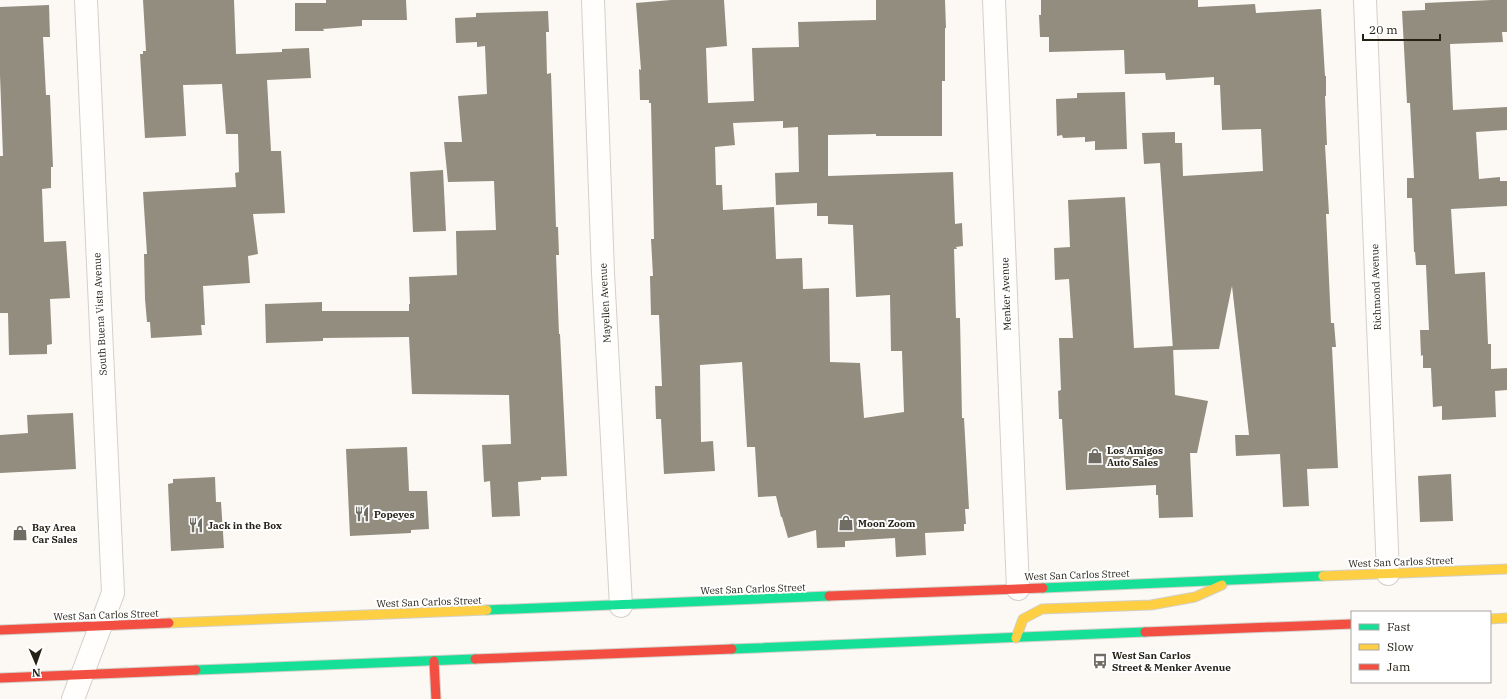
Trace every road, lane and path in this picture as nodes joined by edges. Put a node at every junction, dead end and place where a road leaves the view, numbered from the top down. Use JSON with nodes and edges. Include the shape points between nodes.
{"nodes":[{"id":1,"x":86,"y":0,"type":"edge"},
{"id":2,"x":592,"y":0,"type":"edge"},
{"id":3,"x":994,"y":0,"type":"edge"},
{"id":4,"x":1365,"y":0,"type":"edge"},
{"id":5,"x":1507,"y":569,"type":"edge"},
{"id":6,"x":1388,"y":574,"type":"junction"},
{"id":7,"x":1234,"y":580,"type":"junction"},
{"id":8,"x":1018,"y":589,"type":"junction"},
{"id":9,"x":621,"y":606,"type":"junction"},
{"id":10,"x":1507,"y":618,"type":"edge"},
{"id":11,"x":1491,"y":619,"type":"edge"},
{"id":12,"x":1351,"y":624,"type":"edge"},
{"id":13,"x":101,"y":626,"type":"junction"},
{"id":14,"x":0,"y":630,"type":"edge"},
{"id":15,"x":1016,"y":638,"type":"junction"},
{"id":16,"x":434,"y":661,"type":"junction"},
{"id":17,"x":82,"y":675,"type":"junction"},
{"id":18,"x":0,"y":678,"type":"edge"},
{"id":19,"x":73,"y":699,"type":"edge"},
{"id":20,"x":436,"y":699,"type":"edge"}],
"edges":[{"from":1,"to":13,"type":"street","name":"South Buena Vista Avenue","via":[[113,593]]},
{"from":2,"to":9,"type":"street","name":"Mayellen Avenue"},
{"from":3,"to":8,"type":"street","name":"Menker Avenue"},
{"from":4,"to":6,"type":"street","name":"Richmond Avenue"},
{"from":5,"to":6,"type":"main road","name":"West San Carlos Street"},
{"from":6,"to":7,"type":"main road","name":"West San Carlos Street"},
{"from":7,"to":8,"type":"main road","name":"West San Carlos Street"},
{"from":7,"to":15,"type":"main road","via":[[1195,597],[1151,605],[1042,610],[1023,619]]},
{"from":8,"to":9,"type":"main road","name":"West San Carlos Street"},
{"from":9,"to":13,"type":"main road","name":"West San Carlos Street"},
{"from":10,"to":11,"type":"main road"},
{"from":12,"to":15,"type":"main road"},
{"from":13,"to":14,"type":"main road","name":"West San Carlos Street"},
{"from":13,"to":17,"type":"street","name":"South Buena Vista Avenue"},
{"from":15,"to":16,"type":"main road"},
{"from":16,"to":17,"type":"main road"},
{"from":16,"to":20,"type":"main road"},
{"from":17,"to":18,"type":"main road"},
{"from":17,"to":19,"type":"street","name":"South Buena Vista Avenue"}]}
